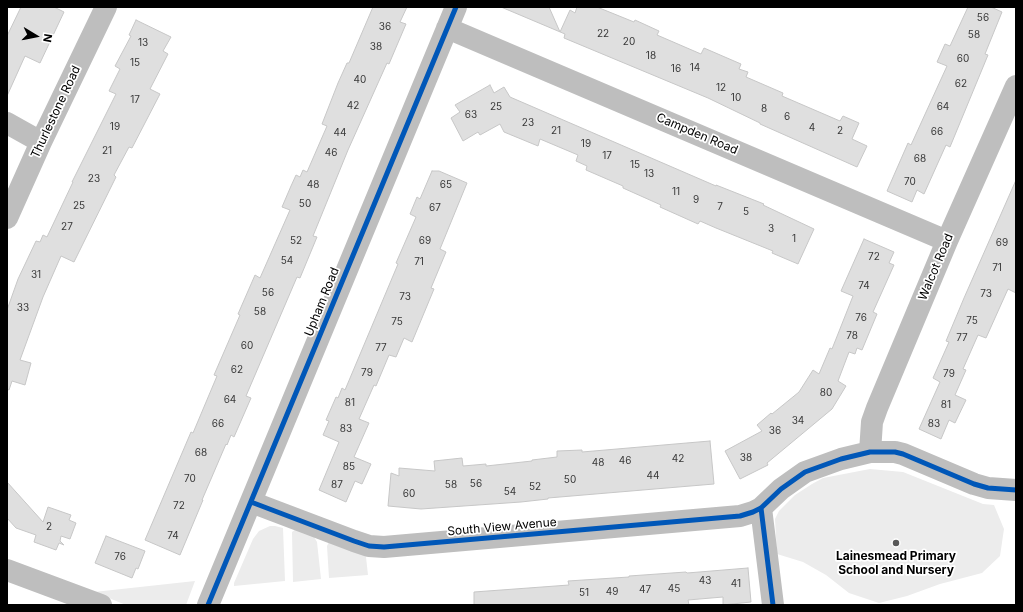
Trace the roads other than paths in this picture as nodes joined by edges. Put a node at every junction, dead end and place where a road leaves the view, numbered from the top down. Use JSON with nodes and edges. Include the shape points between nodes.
{"nodes":[{"id":1,"x":106,"y":7,"type":"edge"},
{"id":2,"x":456,"y":7,"type":"edge"},
{"id":3,"x":447,"y":28,"type":"junction"},
{"id":4,"x":1016,"y":86,"type":"edge"},
{"id":5,"x":1012,"y":108,"type":"edge"},
{"id":6,"x":7,"y":123,"type":"edge"},
{"id":7,"x":41,"y":142,"type":"junction"},
{"id":8,"x":7,"y":218,"type":"edge"},
{"id":9,"x":947,"y":241,"type":"junction"},
{"id":10,"x":870,"y":452,"type":"junction"},
{"id":11,"x":1016,"y":490,"type":"edge"},
{"id":12,"x":250,"y":502,"type":"junction"},
{"id":13,"x":761,"y":508,"type":"junction"},
{"id":14,"x":7,"y":570,"type":"edge"},
{"id":15,"x":101,"y":605,"type":"edge"},
{"id":16,"x":208,"y":605,"type":"edge"},
{"id":17,"x":772,"y":605,"type":"edge"}],
"edges":[{"from":1,"to":7,"type":"street","name":"Thurlestone Road"},
{"from":2,"to":3,"type":"street","name":"Upham Road"},
{"from":3,"to":9,"type":"street","name":"Campden Road"},
{"from":3,"to":12,"type":"street","name":"Upham Road"},
{"from":4,"to":5,"type":"street","name":"Walcot Road"},
{"from":5,"to":9,"type":"street","name":"Walcot Road"},
{"from":6,"to":7,"type":"street"},
{"from":7,"to":8,"type":"street","name":"Thurlestone Road"},
{"from":9,"to":10,"type":"street","name":"Walcot Road","via":[[877,408],[872,422]]},
{"from":10,"to":11,"type":"street","name":"South View Avenue","via":[[903,454],[974,484]]},
{"from":10,"to":13,"type":"street","name":"South View Avenue","via":[[805,472]]},
{"from":12,"to":13,"type":"street","name":"South View Avenue","via":[[354,541],[384,547],[740,516]]},
{"from":12,"to":16,"type":"street","name":"Upham Road"},
{"from":13,"to":17,"type":"street"},
{"from":14,"to":15,"type":"street"}]}
